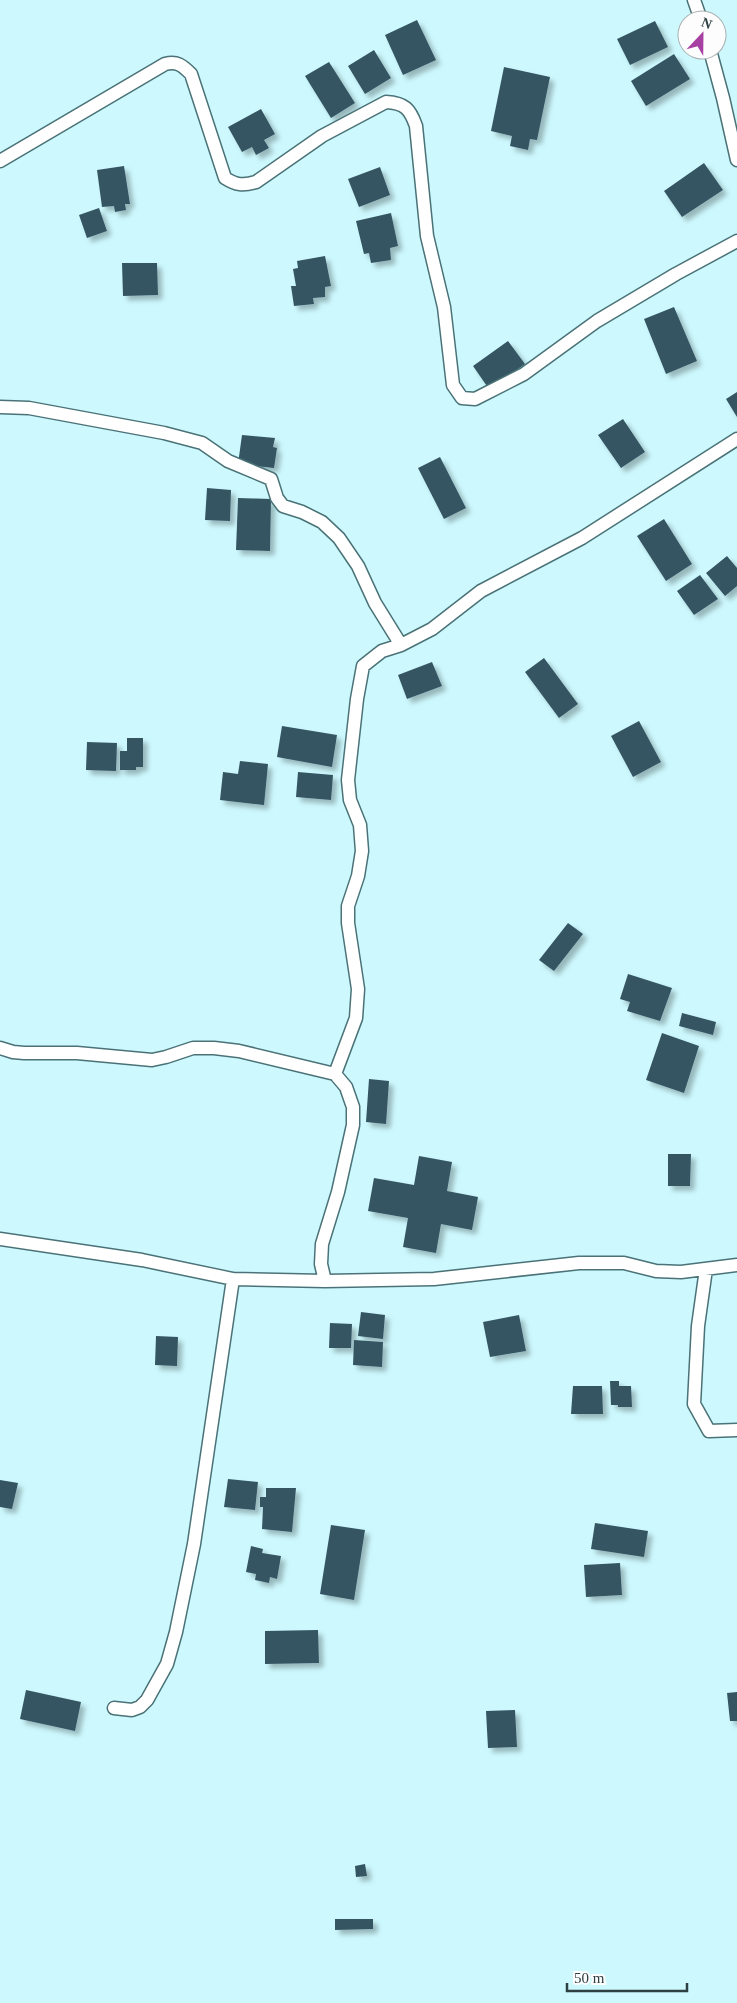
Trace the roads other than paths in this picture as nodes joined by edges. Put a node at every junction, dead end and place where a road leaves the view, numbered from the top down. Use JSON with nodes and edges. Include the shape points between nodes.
{"nodes":[{"id":1,"x":713,"y":60,"type":"edge"},
{"id":2,"x":737,"y":160,"type":"edge"},
{"id":3,"x":0,"y":161,"type":"edge"},
{"id":4,"x":737,"y":241,"type":"edge"},
{"id":5,"x":0,"y":406,"type":"edge"},
{"id":6,"x":737,"y":439,"type":"edge"},
{"id":7,"x":401,"y":645,"type":"junction"},
{"id":8,"x":0,"y":1048,"type":"edge"},
{"id":9,"x":335,"y":1074,"type":"junction"},
{"id":10,"x":0,"y":1239,"type":"edge"},
{"id":11,"x":737,"y":1264,"type":"edge"},
{"id":12,"x":706,"y":1269,"type":"junction"},
{"id":13,"x":233,"y":1279,"type":"junction"},
{"id":14,"x":326,"y":1281,"type":"junction"},
{"id":15,"x":737,"y":1430,"type":"edge"},
{"id":16,"x":114,"y":1708,"type":"dead end"}],
"edges":[{"from":1,"to":2,"type":"street"},
{"from":3,"to":4,"type":"street","via":[[172,62],[182,65],[191,74],[225,178],[244,186],[256,182],[322,136],[386,102],[403,105],[411,113],[416,126],[427,236],[444,307],[454,385],[462,398],[468,399],[475,399],[524,374],[598,321]]},
{"from":5,"to":7,"type":"street","via":[[29,408],[202,443],[228,461],[271,479],[283,506],[322,522],[338,538],[358,566]]},
{"from":6,"to":7,"type":"street","via":[[582,538],[480,592],[432,629]]},
{"from":7,"to":9,"type":"street","via":[[382,651],[363,666],[357,699],[348,780],[350,800],[360,825],[362,851],[348,906],[348,923],[358,989],[356,1018]]},
{"from":8,"to":9,"type":"street","via":[[24,1053],[77,1053],[152,1060],[193,1048],[214,1048]]},
{"from":9,"to":14,"type":"street","via":[[346,1087],[353,1107],[354,1125],[322,1244],[321,1264]]},
{"from":10,"to":13,"type":"street","via":[[142,1260]]},
{"from":11,"to":12,"type":"street"},
{"from":12,"to":14,"type":"street","via":[[656,1271],[624,1263],[579,1262],[434,1279]]},
{"from":12,"to":15,"type":"street","via":[[698,1326],[694,1404],[709,1430]]},
{"from":13,"to":14,"type":"street"},
{"from":13,"to":16,"type":"street","via":[[194,1544],[174,1640],[167,1664],[147,1700],[132,1710]]}]}
